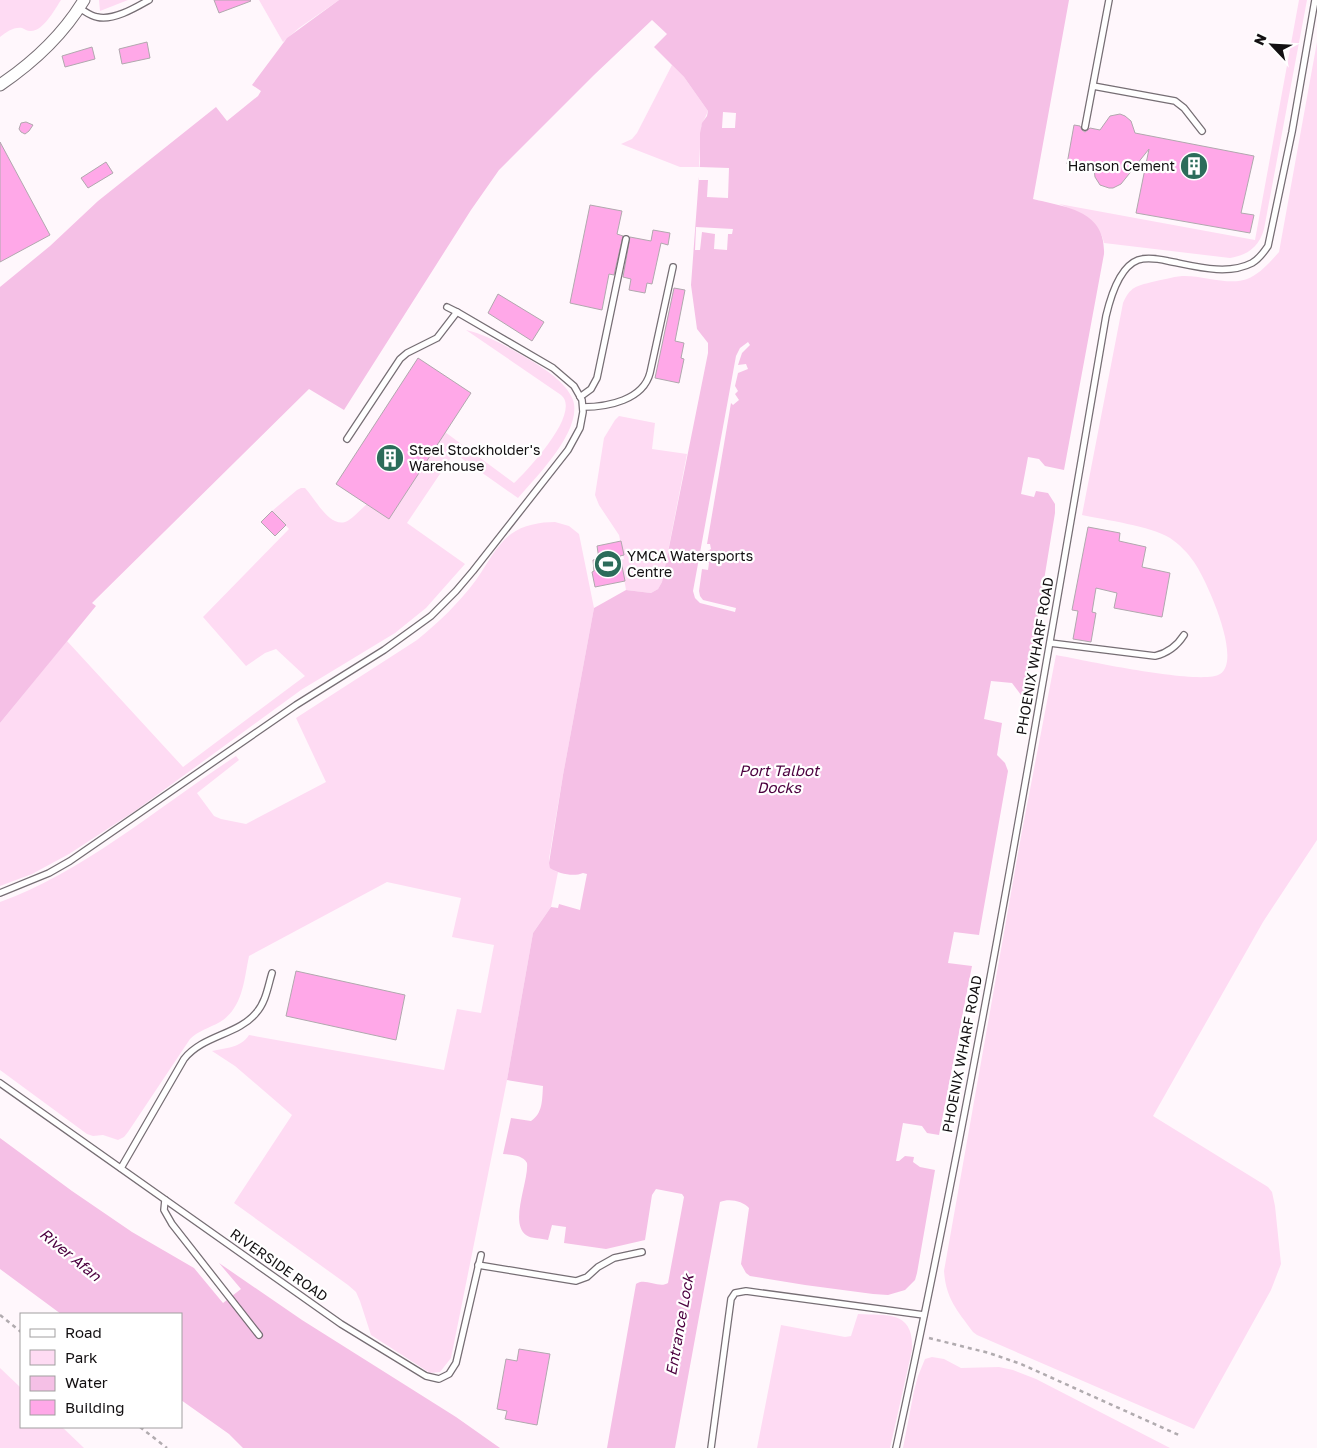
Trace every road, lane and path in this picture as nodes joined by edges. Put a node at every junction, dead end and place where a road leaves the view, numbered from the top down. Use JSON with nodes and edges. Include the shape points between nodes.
{"nodes":[{"id":1,"x":149,"y":0,"type":"edge"},
{"id":2,"x":1109,"y":0,"type":"edge"},
{"id":3,"x":1315,"y":0,"type":"edge"},
{"id":4,"x":82,"y":4,"type":"edge"},
{"id":5,"x":0,"y":86,"type":"edge"},
{"id":6,"x":1093,"y":86,"type":"junction"},
{"id":7,"x":1085,"y":127,"type":"dead end"},
{"id":8,"x":1202,"y":131,"type":"dead end"},
{"id":9,"x":626,"y":239,"type":"dead end"},
{"id":10,"x":673,"y":267,"type":"dead end"},
{"id":11,"x":447,"y":307,"type":"dead end"},
{"id":12,"x":457,"y":312,"type":"junction"},
{"id":13,"x":580,"y":397,"type":"junction"},
{"id":14,"x":583,"y":406,"type":"junction"},
{"id":15,"x":347,"y":440,"type":"dead end"},
{"id":16,"x":1184,"y":635,"type":"dead end"},
{"id":17,"x":1050,"y":643,"type":"junction"},
{"id":18,"x":0,"y":893,"type":"edge"},
{"id":19,"x":272,"y":972,"type":"dead end"},
{"id":20,"x":0,"y":1083,"type":"edge"},
{"id":21,"x":121,"y":1168,"type":"junction"},
{"id":22,"x":165,"y":1200,"type":"junction"},
{"id":23,"x":642,"y":1252,"type":"dead end"},
{"id":24,"x":481,"y":1255,"type":"dead end"},
{"id":25,"x":478,"y":1266,"type":"junction"},
{"id":26,"x":0,"y":1315,"type":"edge"},
{"id":27,"x":924,"y":1315,"type":"junction"},
{"id":28,"x":20,"y":1331,"type":"edge"},
{"id":29,"x":259,"y":1335,"type":"dead end"},
{"id":30,"x":929,"y":1338,"type":"dead end"},
{"id":31,"x":141,"y":1428,"type":"edge"},
{"id":32,"x":1181,"y":1436,"type":"dead end"},
{"id":33,"x":167,"y":1448,"type":"edge"},
{"id":34,"x":711,"y":1448,"type":"edge"},
{"id":35,"x":896,"y":1448,"type":"edge"}],
"edges":[{"from":1,"to":4,"type":"lane","via":[[103,18],[93,16]]},
{"from":2,"to":6,"type":"lane"},
{"from":3,"to":17,"type":"lane","name":"PHOENIX WHARF ROAD","via":[[1268,246],[1252,263],[1238,267],[1210,268],[1156,259],[1138,260],[1127,269],[1112,294]]},
{"from":4,"to":5,"type":"street","via":[[56,39]]},
{"from":6,"to":7,"type":"lane"},
{"from":6,"to":8,"type":"lane","via":[[1175,101]]},
{"from":9,"to":13,"type":"lane","via":[[597,378],[591,389]]},
{"from":10,"to":14,"type":"lane","via":[[645,386],[621,400]]},
{"from":11,"to":12,"type":"lane"},
{"from":12,"to":13,"type":"lane","via":[[553,368],[568,379]]},
{"from":12,"to":15,"type":"lane","via":[[437,338],[407,352],[400,359]]},
{"from":13,"to":14,"type":"lane"},
{"from":14,"to":18,"type":"lane","via":[[580,428],[562,458],[473,571],[431,616],[70,861]]},
{"from":16,"to":17,"type":"lane","via":[[1175,647],[1155,656]]},
{"from":17,"to":27,"type":"lane","name":"PHOENIX WHARF ROAD"},
{"from":19,"to":21,"type":"lane","via":[[264,1000],[253,1017],[189,1052]]},
{"from":20,"to":21,"type":"lane","name":"RIVERSIDE ROAD"},
{"from":21,"to":22,"type":"lane","name":"RIVERSIDE ROAD"},
{"from":22,"to":25,"type":"lane","name":"RIVERSIDE ROAD","via":[[341,1324],[426,1376],[439,1379],[449,1374],[456,1363]]},
{"from":22,"to":29,"type":"lane","via":[[164,1210],[172,1224]]},
{"from":23,"to":25,"type":"lane","via":[[614,1258],[588,1277],[576,1281]]},
{"from":24,"to":25,"type":"lane","name":"RIVERSIDE ROAD"},
{"from":26,"to":28,"type":"path"},
{"from":27,"to":34,"type":"lane","via":[[736,1292],[731,1299]]},
{"from":27,"to":35,"type":"lane","name":"PHOENIX WHARF ROAD"},
{"from":30,"to":32,"type":"path","via":[[1021,1364]]},
{"from":31,"to":33,"type":"path"}]}
